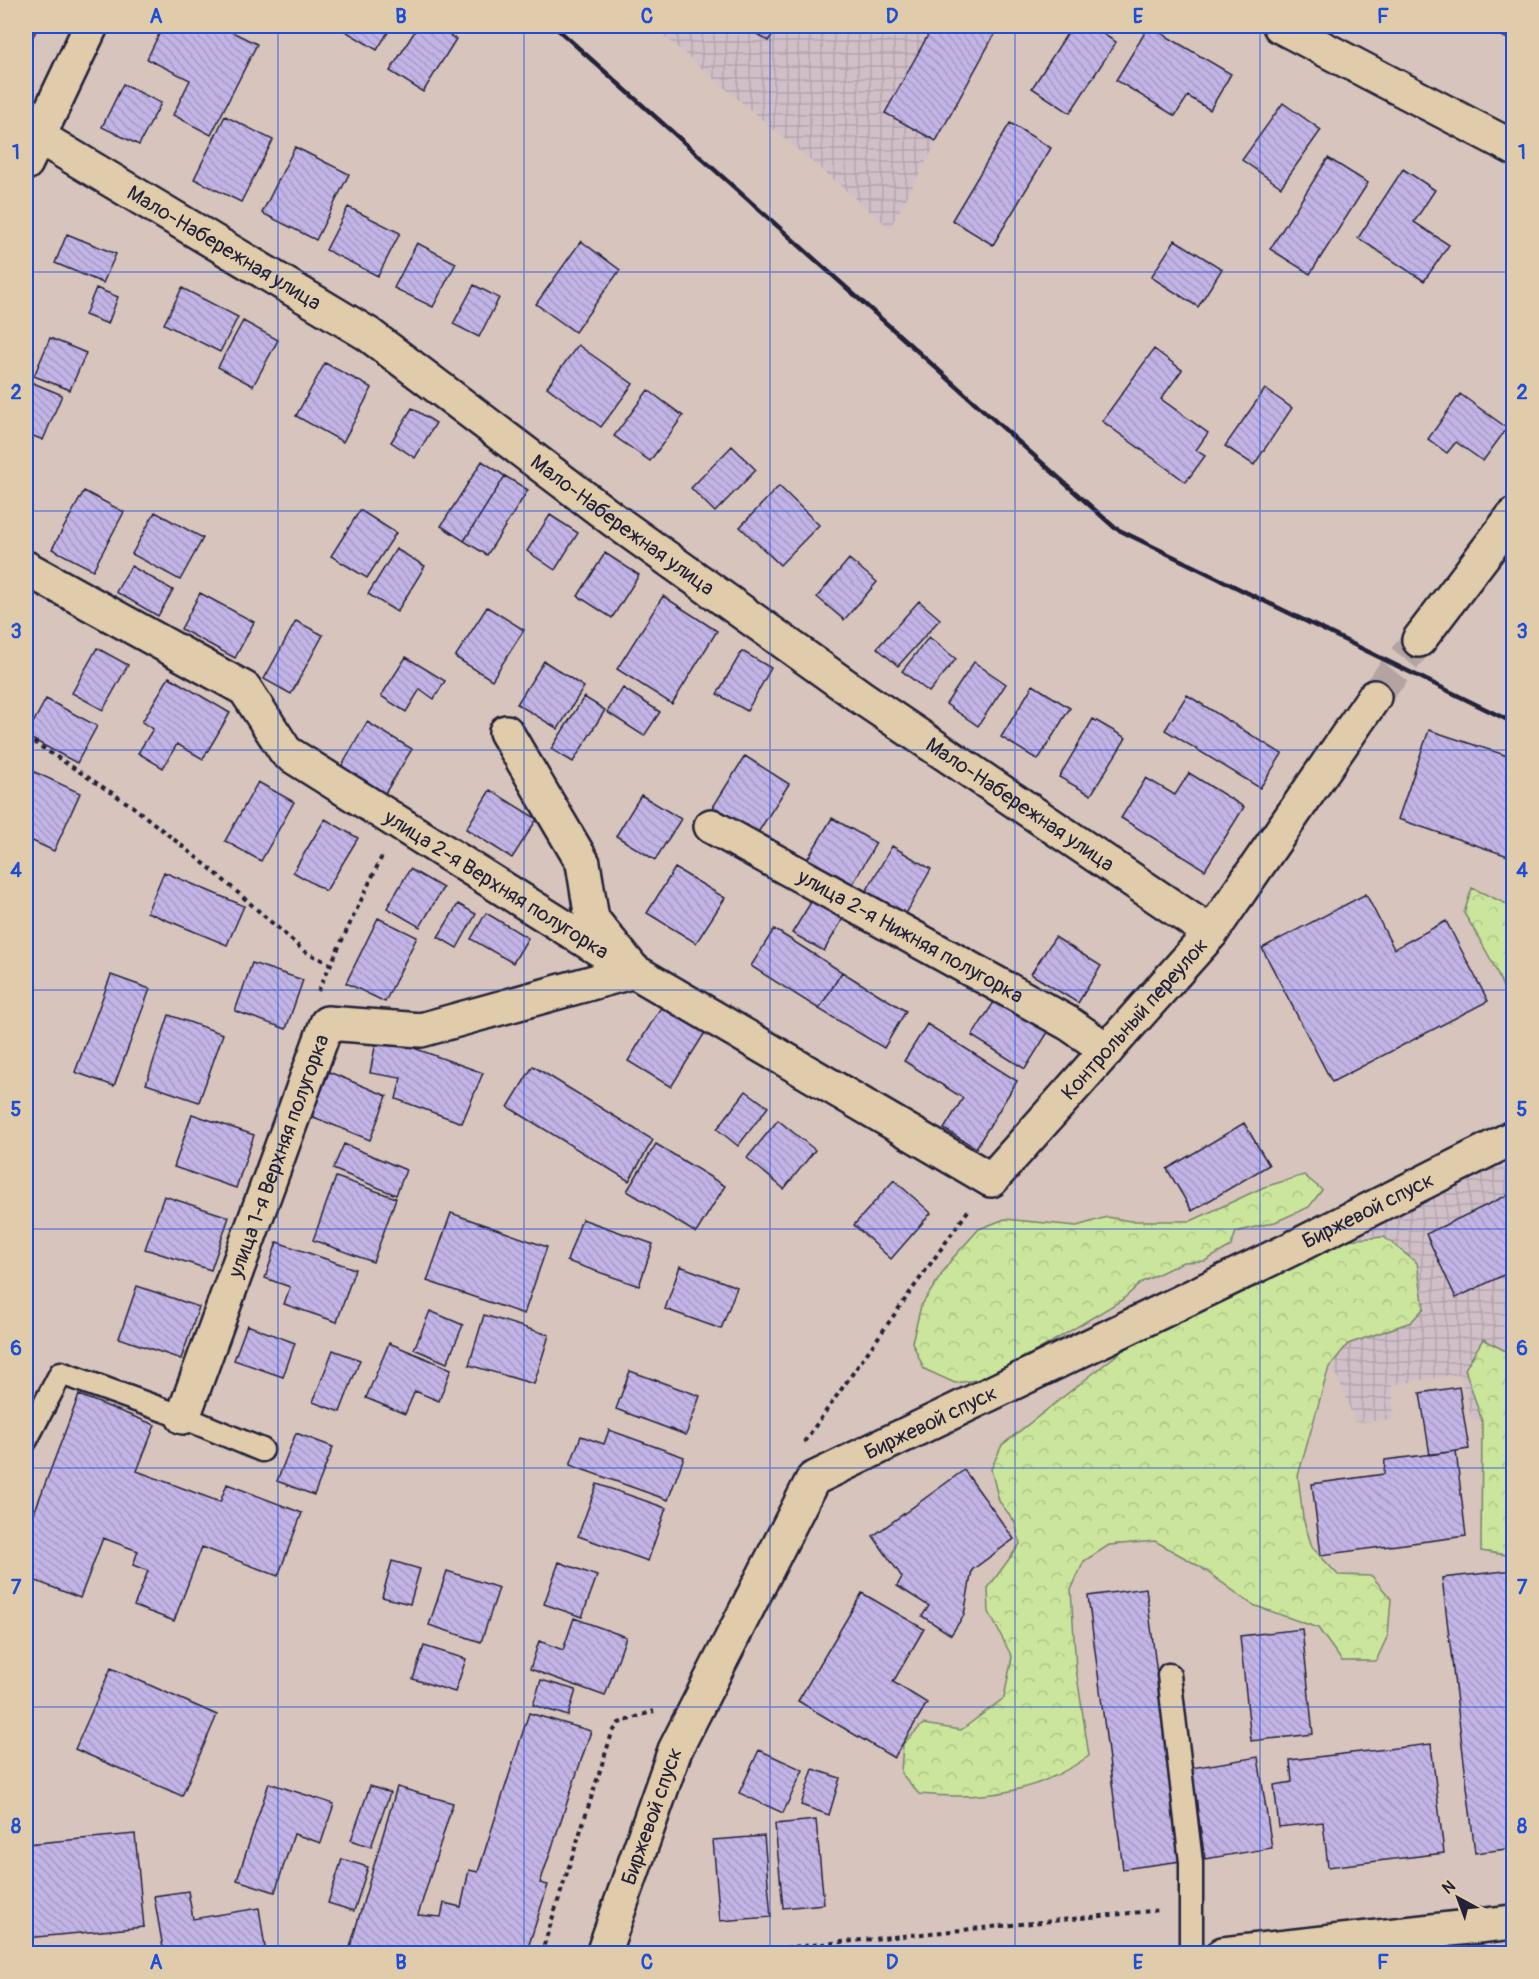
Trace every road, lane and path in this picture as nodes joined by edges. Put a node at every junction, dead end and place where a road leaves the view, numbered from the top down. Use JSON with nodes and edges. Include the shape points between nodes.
{"nodes":[{"id":1,"x":91,"y":26,"type":"edge"},
{"id":2,"x":1280,"y":26,"type":"edge"},
{"id":3,"x":29,"y":143,"type":"edge"},
{"id":4,"x":1514,"y":148,"type":"edge"},
{"id":5,"x":1514,"y":515,"type":"edge"},
{"id":6,"x":26,"y":568,"type":"edge"},
{"id":7,"x":1419,"y":640,"type":"tunnel mouth"},
{"id":8,"x":1374,"y":697,"type":"tunnel mouth"},
{"id":9,"x":506,"y":732,"type":"dead end"},
{"id":10,"x":26,"y":737,"type":"edge"},
{"id":11,"x":399,"y":823,"type":"junction"},
{"id":12,"x":711,"y":826,"type":"dead end"},
{"id":13,"x":1212,"y":933,"type":"junction"},
{"id":14,"x":330,"y":964,"type":"junction"},
{"id":15,"x":634,"y":971,"type":"junction"},
{"id":16,"x":327,"y":1023,"type":"junction"},
{"id":17,"x":1107,"y":1050,"type":"junction"},
{"id":18,"x":1514,"y":1137,"type":"edge"},
{"id":19,"x":991,"y":1180,"type":"junction"},
{"id":20,"x":882,"y":1329,"type":"dead end"},
{"id":21,"x":183,"y":1417,"type":"junction"},
{"id":22,"x":26,"y":1440,"type":"edge"},
{"id":23,"x":262,"y":1450,"type":"dead end"},
{"id":24,"x":1169,"y":1675,"type":"dead end"},
{"id":25,"x":658,"y":1711,"type":"dead end"},
{"id":26,"x":1192,"y":1907,"type":"junction"},
{"id":27,"x":1514,"y":1922,"type":"edge"},
{"id":28,"x":541,"y":1953,"type":"edge"},
{"id":29,"x":603,"y":1953,"type":"edge"},
{"id":30,"x":723,"y":1953,"type":"edge"},
{"id":31,"x":1191,"y":1953,"type":"edge"},
{"id":32,"x":1223,"y":1953,"type":"edge"}],
"edges":[{"from":1,"to":3,"type":"street"},
{"from":2,"to":4,"type":"street"},
{"from":3,"to":13,"type":"street","name":"Мало-Набережная улица","via":[[368,334],[615,521],[861,697]]},
{"from":5,"to":7,"type":"street"},
{"from":6,"to":11,"type":"street","name":"улица 2-я Верхняя полугорка","via":[[245,689],[286,752]]},
{"from":8,"to":13,"type":"street","name":"Контрольный переулок"},
{"from":9,"to":15,"type":"street","via":[[583,863],[592,919]]},
{"from":10,"to":14,"type":"path","via":[[132,806],[304,951]]},
{"from":11,"to":14,"type":"path"},
{"from":11,"to":15,"type":"street","name":"улица 2-я Верхняя полугорка"},
{"from":12,"to":17,"type":"street","name":"улица 2-я Нижняя полугорка","via":[[1068,1023]]},
{"from":13,"to":17,"type":"street","name":"Контрольный переулок"},
{"from":14,"to":16,"type":"path","via":[[318,990]]},
{"from":15,"to":16,"type":"street","name":"улица 1-я Верхняя полугорка","via":[[421,1030]]},
{"from":15,"to":19,"type":"street","name":"улица 2-я Верхняя полугорка"},
{"from":16,"to":21,"type":"street","name":"улица 1-я Верхняя полугорка"},
{"from":17,"to":19,"type":"street","name":"Контрольный переулок"},
{"from":18,"to":29,"type":"street","name":"Биржевой спуск","via":[[1299,1246],[813,1479],[675,1750]]},
{"from":19,"to":20,"type":"path"},
{"from":21,"to":22,"type":"lane","via":[[60,1372]]},
{"from":21,"to":23,"type":"lane"},
{"from":24,"to":26,"type":"lane","via":[[1191,1862]]},
{"from":25,"to":28,"type":"path","via":[[619,1723],[612,1733]]},
{"from":26,"to":30,"type":"path"},
{"from":26,"to":31,"type":"lane"},
{"from":27,"to":32,"type":"street"}]}
